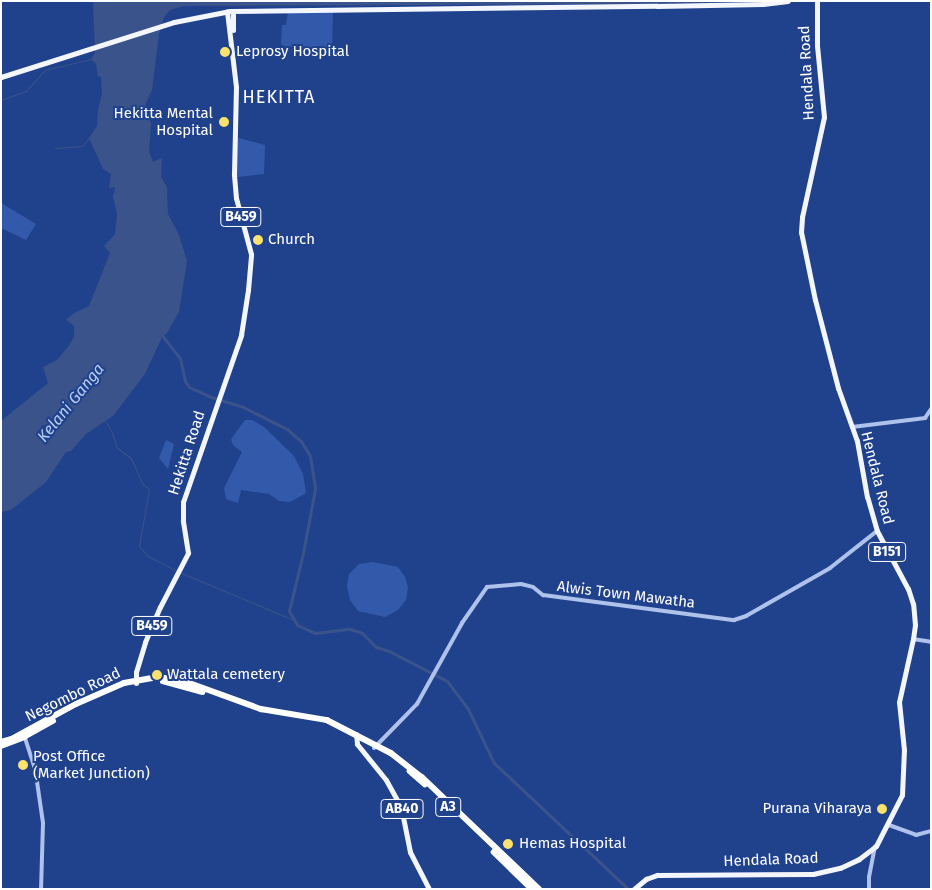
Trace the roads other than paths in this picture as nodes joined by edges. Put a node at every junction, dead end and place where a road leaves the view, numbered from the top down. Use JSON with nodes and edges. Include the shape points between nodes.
{"nodes":[{"id":1,"x":432,"y":1,"type":"edge"},
{"id":2,"x":788,"y":1,"type":"edge"},
{"id":3,"x":816,"y":3,"type":"edge"},
{"id":4,"x":432,"y":9,"type":"junction"},
{"id":5,"x":230,"y":11,"type":"junction"},
{"id":6,"x":1,"y":77,"type":"edge"},
{"id":7,"x":931,"y":409,"type":"edge"},
{"id":8,"x":852,"y":427,"type":"junction"},
{"id":9,"x":877,"y":531,"type":"junction"},
{"id":10,"x":913,"y":639,"type":"junction"},
{"id":11,"x":931,"y":642,"type":"edge"},
{"id":12,"x":136,"y":681,"type":"junction"},
{"id":13,"x":24,"y":735,"type":"junction"},
{"id":14,"x":356,"y":736,"type":"junction"},
{"id":15,"x":1,"y":742,"type":"edge"},
{"id":16,"x":1,"y":746,"type":"edge"},
{"id":17,"x":375,"y":746,"type":"junction"},
{"id":18,"x":888,"y":825,"type":"junction"},
{"id":19,"x":931,"y":831,"type":"edge"},
{"id":20,"x":876,"y":846,"type":"junction"},
{"id":21,"x":41,"y":889,"type":"edge"},
{"id":22,"x":429,"y":889,"type":"edge"},
{"id":23,"x":532,"y":889,"type":"edge"},
{"id":24,"x":539,"y":889,"type":"edge"},
{"id":25,"x":634,"y":889,"type":"edge"},
{"id":26,"x":869,"y":889,"type":"edge"}],
"edges":[{"from":1,"to":4,"type":"street"},
{"from":2,"to":4,"type":"main road"},
{"from":3,"to":8,"type":"main road","name":"Hendala Road","number":"B151","via":[[824,117],[801,232],[830,357]]},
{"from":4,"to":5,"type":"main road"},
{"from":5,"to":6,"type":"main road","via":[[165,24]]},
{"from":5,"to":12,"type":"main road","name":"Hekitta Road","number":"B459","via":[[236,87],[236,198],[252,261],[242,329],[183,502],[188,549],[145,642]]},
{"from":7,"to":8,"type":"street","via":[[925,418]]},
{"from":8,"to":9,"type":"main road","name":"Hendala Road","number":"B151"},
{"from":9,"to":10,"type":"main road","name":"Hendala Road","number":"B151","via":[[910,594],[915,625]]},
{"from":9,"to":17,"type":"street","name":"Alwis Town Mawatha","via":[[830,568],[734,620],[543,596],[533,587],[521,584],[487,587],[462,623],[417,704]]},
{"from":10,"to":11,"type":"street"},
{"from":10,"to":18,"type":"main road","name":"Hendala Road","number":"B151","via":[[900,702],[904,750],[902,795]]},
{"from":12,"to":13,"type":"highway","name":"Negombo Road","number":"A3"},
{"from":12,"to":14,"type":"highway","name":"Negombo Road","number":"A3","via":[[186,686],[263,714],[321,722]]},
{"from":13,"to":15,"type":"highway","name":"Negombo Road","number":"A3"},
{"from":13,"to":16,"type":"highway","name":"Negombo Road","number":"A3"},
{"from":13,"to":21,"type":"street","via":[[35,768],[43,823]]},
{"from":14,"to":17,"type":"highway","name":"Negombo Road","number":"A3"},
{"from":14,"to":22,"type":"main road","number":"AB40","via":[[357,744],[395,794],[405,819],[410,852]]},
{"from":17,"to":23,"type":"highway","name":"Negombo Road","number":"A3","via":[[432,791]]},
{"from":17,"to":24,"type":"highway","name":"Negombo Road","number":"A3","via":[[418,772]]},
{"from":18,"to":19,"type":"street","via":[[916,835]]},
{"from":18,"to":20,"type":"main road","name":"Hendala Road","number":"B151"},
{"from":20,"to":25,"type":"main road","name":"Hendala Road","number":"B151","via":[[840,868],[813,874],[657,875]]},
{"from":20,"to":26,"type":"street"}]}
